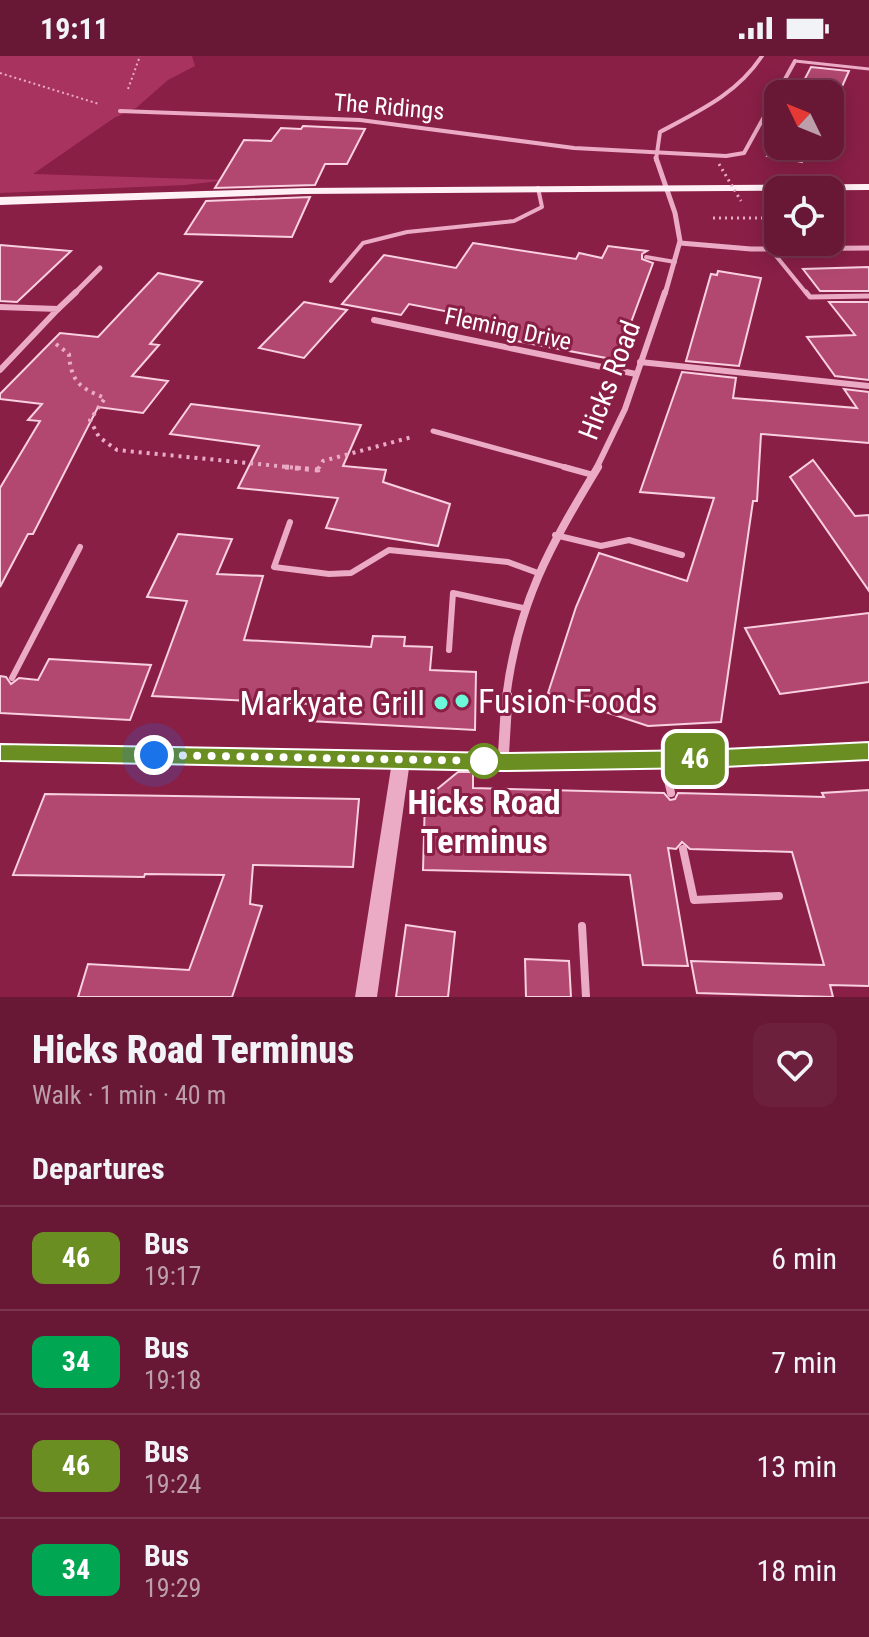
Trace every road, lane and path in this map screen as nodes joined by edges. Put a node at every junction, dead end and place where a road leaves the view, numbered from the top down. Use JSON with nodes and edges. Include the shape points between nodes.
{"nodes":[{"id":1,"x":140,"y":56,"type":"edge"},
{"id":2,"x":762,"y":56,"type":"edge"},
{"id":3,"x":797,"y":59,"type":"edge"},
{"id":4,"x":869,"y":69,"type":"edge"},
{"id":5,"x":0,"y":73,"type":"edge"},
{"id":6,"x":120,"y":111,"type":"junction"},
{"id":7,"x":654,"y":153,"type":"junction"},
{"id":8,"x":719,"y":164,"type":"dead end"},
{"id":9,"x":664,"y":187,"type":"junction"},
{"id":10,"x":869,"y":187,"type":"edge"},
{"id":11,"x":538,"y":188,"type":"junction"},
{"id":12,"x":0,"y":201,"type":"edge"},
{"id":13,"x":741,"y":201,"type":"dead end"},
{"id":14,"x":708,"y":218,"type":"dead end"},
{"id":15,"x":764,"y":218,"type":"edge"},
{"id":16,"x":680,"y":243,"type":"junction"},
{"id":17,"x":869,"y":248,"type":"edge"},
{"id":18,"x":844,"y":249,"type":"edge"},
{"id":19,"x":764,"y":251,"type":"edge"},
{"id":20,"x":776,"y":256,"type":"edge"},
{"id":21,"x":646,"y":257,"type":"dead end"},
{"id":22,"x":675,"y":262,"type":"junction"},
{"id":23,"x":100,"y":268,"type":"dead end"},
{"id":24,"x":331,"y":281,"type":"dead end"},
{"id":25,"x":869,"y":296,"type":"edge"},
{"id":26,"x":0,"y":307,"type":"edge"},
{"id":27,"x":58,"y":309,"type":"junction"},
{"id":28,"x":374,"y":320,"type":"dead end"},
{"id":29,"x":28,"y":340,"type":"junction"},
{"id":30,"x":640,"y":362,"type":"junction"},
{"id":31,"x":0,"y":370,"type":"edge"},
{"id":32,"x":636,"y":374,"type":"junction"},
{"id":33,"x":869,"y":386,"type":"edge"},
{"id":34,"x":433,"y":431,"type":"joint"},
{"id":35,"x":593,"y":475,"type":"junction"},
{"id":36,"x":290,"y":522,"type":"dead end"},
{"id":37,"x":555,"y":535,"type":"junction"},
{"id":38,"x":80,"y":547,"type":"dead end"},
{"id":39,"x":682,"y":555,"type":"dead end"},
{"id":40,"x":538,"y":573,"type":"junction"},
{"id":41,"x":523,"y":608,"type":"junction"},
{"id":42,"x":449,"y":650,"type":"dead end"},
{"id":43,"x":12,"y":678,"type":"dead end"},
{"id":44,"x":869,"y":751,"type":"edge"},
{"id":45,"x":0,"y":752,"type":"edge"},
{"id":46,"x":663,"y":759,"type":"junction"},
{"id":47,"x":401,"y":760,"type":"junction"},
{"id":48,"x":503,"y":762,"type":"junction"},
{"id":49,"x":671,"y":793,"type":"dead end"},
{"id":50,"x":683,"y":849,"type":"dead end"},
{"id":51,"x":779,"y":896,"type":"dead end"},
{"id":52,"x":582,"y":926,"type":"dead end"},
{"id":53,"x":366,"y":997,"type":"edge"},
{"id":54,"x":586,"y":997,"type":"edge"}],
"edges":[{"from":1,"to":6,"type":"path"},
{"from":2,"to":7,"type":"street","via":[[739,87],[660,132]]},
{"from":3,"to":4,"type":"lane"},
{"from":3,"to":7,"type":"street","name":"The Ridings","via":[[744,153]]},
{"from":5,"to":6,"type":"path"},
{"from":6,"to":7,"type":"street","name":"The Ridings","via":[[360,120]]},
{"from":7,"to":9,"type":"street","name":"Hicks Road"},
{"from":8,"to":13,"type":"path","bridge":true},
{"from":9,"to":10,"type":"main road"},
{"from":9,"to":11,"type":"main road"},
{"from":9,"to":16,"type":"street","name":"Hicks Road","via":[[674,205]]},
{"from":11,"to":12,"type":"main road"},
{"from":11,"to":24,"type":"lane","via":[[542,207],[514,221],[407,232],[363,243]]},
{"from":14,"to":15,"type":"path"},
{"from":16,"to":19,"type":"street"},
{"from":16,"to":22,"type":"street","name":"Hicks Road"},
{"from":17,"to":18,"type":"street"},
{"from":20,"to":25,"type":"lane","via":[[810,297]]},
{"from":21,"to":22,"type":"lane"},
{"from":22,"to":30,"type":"street","name":"Hicks Road"},
{"from":23,"to":27,"type":"street"},
{"from":26,"to":27,"type":"street"},
{"from":27,"to":29,"type":"street"},
{"from":28,"to":32,"type":"street","name":"Fleming Drive"},
{"from":29,"to":31,"type":"street"},
{"from":29,"to":34,"type":"path","via":[[59,345],[69,354],[71,381],[105,398],[90,420],[98,438],[123,453],[318,470],[323,461]]},
{"from":30,"to":32,"type":"street","name":"Hicks Road"},
{"from":30,"to":33,"type":"street"},
{"from":32,"to":35,"type":"street","name":"Hicks Road"},
{"from":34,"to":35,"type":"lane"},
{"from":35,"to":37,"type":"street","name":"Hicks Road"},
{"from":36,"to":40,"type":"lane","via":[[274,567],[357,572],[389,550],[508,562]]},
{"from":37,"to":39,"type":"lane","via":[[601,546],[629,540]]},
{"from":37,"to":40,"type":"street","name":"Hicks Road"},
{"from":38,"to":43,"type":"lane"},
{"from":40,"to":41,"type":"street","name":"Hicks Road"},
{"from":41,"to":42,"type":"lane","via":[[453,593]]},
{"from":41,"to":48,"type":"street","name":"Hicks Road","via":[[504,702]]},
{"from":44,"to":46,"type":"street"},
{"from":45,"to":47,"type":"street"},
{"from":46,"to":48,"type":"street"},
{"from":46,"to":49,"type":"lane"},
{"from":47,"to":48,"type":"street"},
{"from":47,"to":53,"type":"street"},
{"from":50,"to":51,"type":"lane","via":[[694,900]]},
{"from":52,"to":54,"type":"lane"}]}
